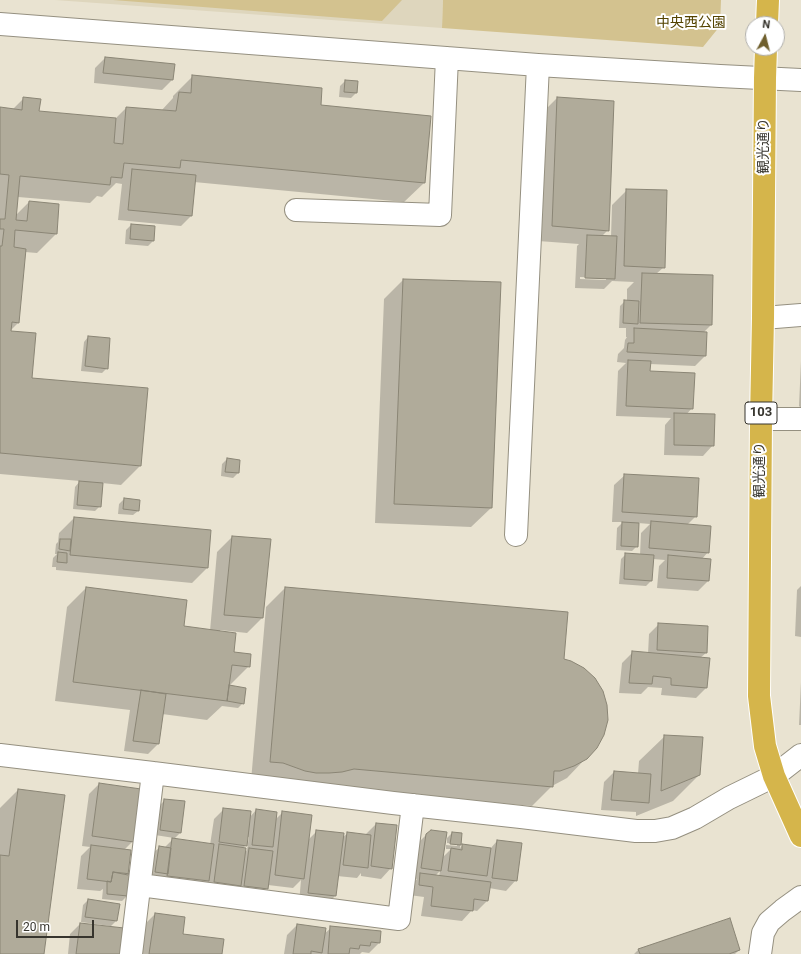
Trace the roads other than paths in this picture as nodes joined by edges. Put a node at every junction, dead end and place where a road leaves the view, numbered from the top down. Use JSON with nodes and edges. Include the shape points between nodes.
{"nodes":[{"id":1,"x":768,"y":0,"type":"edge"},
{"id":2,"x":767,"y":16,"type":"edge"},
{"id":3,"x":0,"y":24,"type":"edge"},
{"id":4,"x":766,"y":56,"type":"edge"},
{"id":5,"x":447,"y":58,"type":"junction"},
{"id":6,"x":538,"y":65,"type":"junction"},
{"id":7,"x":765,"y":78,"type":"junction"},
{"id":8,"x":801,"y":80,"type":"edge"},
{"id":9,"x":296,"y":210,"type":"dead end"},
{"id":10,"x":801,"y":315,"type":"edge"},
{"id":11,"x":763,"y":318,"type":"junction"},
{"id":12,"x":761,"y":419,"type":"junction"},
{"id":13,"x":801,"y":419,"type":"edge"},
{"id":14,"x":516,"y":535,"type":"dead end"},
{"id":15,"x":0,"y":755,"type":"edge"},
{"id":16,"x":801,"y":755,"type":"edge"},
{"id":17,"x":153,"y":773,"type":"junction"},
{"id":18,"x":774,"y":776,"type":"junction"},
{"id":19,"x":413,"y":805,"type":"junction"},
{"id":20,"x":801,"y":836,"type":"edge"},
{"id":21,"x":140,"y":885,"type":"junction"},
{"id":22,"x":801,"y":897,"type":"edge"},
{"id":23,"x":131,"y":954,"type":"edge"},
{"id":24,"x":760,"y":954,"type":"edge"}],
"edges":[{"from":1,"to":2,"type":"highway"},
{"from":3,"to":5,"type":"street"},
{"from":4,"to":7,"type":"highway","name":"観光通り","number":"103"},
{"from":5,"to":6,"type":"street"},
{"from":5,"to":9,"type":"street","via":[[440,215]]},
{"from":6,"to":7,"type":"street"},
{"from":6,"to":14,"type":"street"},
{"from":7,"to":8,"type":"street"},
{"from":7,"to":11,"type":"highway","name":"観光通り","number":"103"},
{"from":10,"to":11,"type":"street"},
{"from":11,"to":12,"type":"highway","name":"観光通り","number":"103"},
{"from":12,"to":13,"type":"street"},
{"from":12,"to":18,"type":"highway","name":"観光通り","number":"103","via":[[759,696],[765,746]]},
{"from":15,"to":17,"type":"street"},
{"from":16,"to":18,"type":"street"},
{"from":17,"to":19,"type":"street"},
{"from":17,"to":21,"type":"street"},
{"from":18,"to":19,"type":"street","via":[[694,818],[672,828],[655,831],[636,831]]},
{"from":18,"to":20,"type":"highway","name":"観光通り","number":"103"},
{"from":19,"to":21,"type":"street","via":[[399,919]]},
{"from":21,"to":23,"type":"street"},
{"from":22,"to":24,"type":"street","via":[[769,922],[763,933]]}]}
